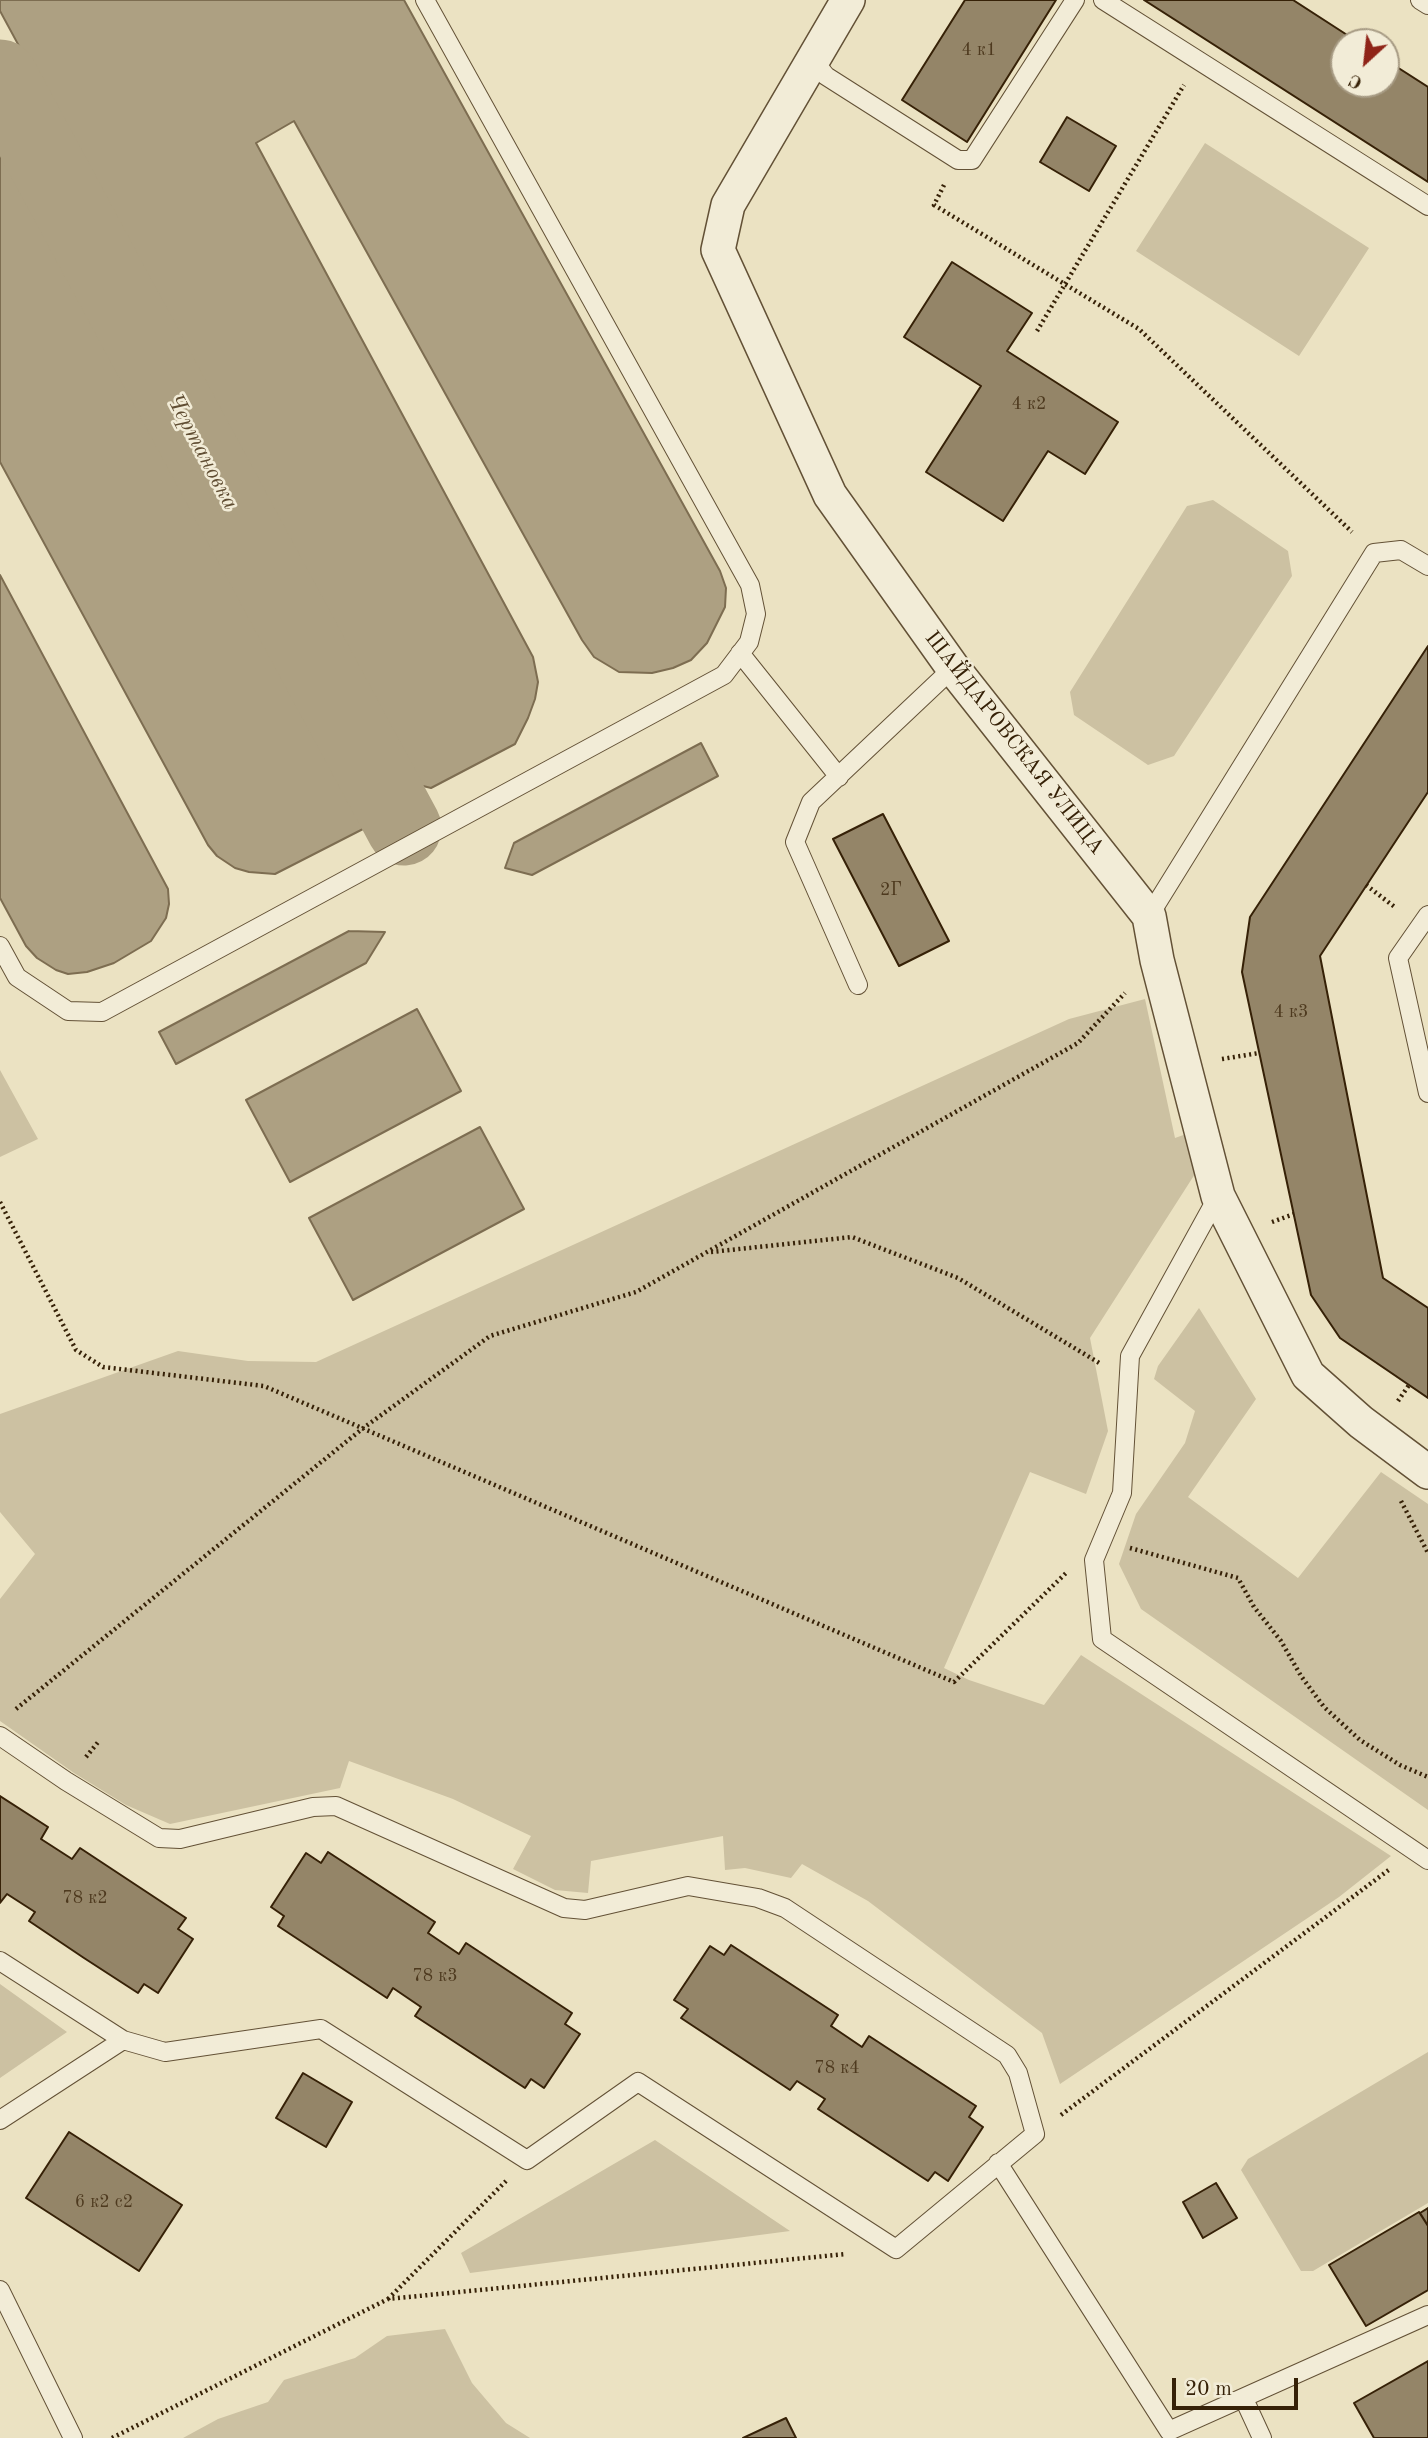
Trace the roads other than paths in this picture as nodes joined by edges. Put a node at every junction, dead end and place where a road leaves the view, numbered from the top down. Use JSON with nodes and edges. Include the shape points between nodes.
{"nodes":[{"id":1,"x":425,"y":0,"type":"edge"},
{"id":2,"x":848,"y":0,"type":"edge"},
{"id":3,"x":1075,"y":0,"type":"edge"},
{"id":4,"x":1102,"y":0,"type":"edge"},
{"id":5,"x":1420,"y":0,"type":"edge"},
{"id":6,"x":1428,"y":5,"type":"edge"},
{"id":7,"x":812,"y":59,"type":"junction"},
{"id":8,"x":1428,"y":206,"type":"edge"},
{"id":9,"x":1428,"y":566,"type":"edge"},
{"id":10,"x":740,"y":653,"type":"junction"},
{"id":11,"x":953,"y":668,"type":"junction"},
{"id":12,"x":839,"y":777,"type":"junction"},
{"id":13,"x":1428,"y":915,"type":"edge"},
{"id":14,"x":1149,"y":916,"type":"junction"},
{"id":15,"x":0,"y":946,"type":"edge"},
{"id":16,"x":858,"y":985,"type":"dead end"},
{"id":17,"x":1428,"y":1093,"type":"edge"},
{"id":18,"x":1218,"y":1196,"type":"junction"},
{"id":19,"x":1428,"y":1472,"type":"edge"},
{"id":20,"x":0,"y":1736,"type":"edge"},
{"id":21,"x":1428,"y":1860,"type":"edge"},
{"id":22,"x":0,"y":1961,"type":"edge"},
{"id":23,"x":123,"y":2040,"type":"junction"},
{"id":24,"x":0,"y":2120,"type":"edge"},
{"id":25,"x":998,"y":2163,"type":"junction"},
{"id":26,"x":0,"y":2290,"type":"edge"},
{"id":27,"x":1428,"y":2315,"type":"edge"},
{"id":28,"x":1244,"y":2399,"type":"junction"},
{"id":29,"x":73,"y":2438,"type":"edge"},
{"id":30,"x":1262,"y":2438,"type":"edge"}],
"edges":[{"from":1,"to":10,"type":"lane","via":[[750,585],[756,614],[750,642]]},
{"from":2,"to":7,"type":"street","name":"ШАЙДАРОВСКАЯ УЛИЦА"},
{"from":3,"to":7,"type":"lane","via":[[972,160],[958,160],[826,76]]},
{"from":4,"to":8,"type":"lane"},
{"from":5,"to":6,"type":"lane"},
{"from":7,"to":11,"type":"street","name":"ШАЙДАРОВСКАЯ УЛИЦА","via":[[728,205],[718,250],[830,495]]},
{"from":9,"to":14,"type":"lane","via":[[1401,550],[1374,553]]},
{"from":10,"to":12,"type":"lane"},
{"from":10,"to":15,"type":"lane","via":[[724,676],[102,1013],[68,1011],[17,977]]},
{"from":11,"to":12,"type":"lane"},
{"from":11,"to":14,"type":"street","name":"ШАЙДАРОВСКАЯ УЛИЦА"},
{"from":12,"to":16,"type":"lane","via":[[811,802],[795,842]]},
{"from":13,"to":17,"type":"lane","via":[[1398,958]]},
{"from":14,"to":18,"type":"street","name":"ШАЙДАРОВСКАЯ УЛИЦА"},
{"from":18,"to":19,"type":"street","name":"ШАЙДАРОВСКАЯ УЛИЦА","via":[[1308,1375]]},
{"from":18,"to":21,"type":"lane","via":[[1130,1356],[1122,1493],[1094,1560],[1102,1639]]},
{"from":20,"to":25,"type":"lane","via":[[159,1838],[180,1839],[313,1807],[336,1806],[564,1908],[584,1910],[688,1886],[758,1898],[785,1908],[1007,2055],[1018,2073],[1035,2134]]},
{"from":22,"to":23,"type":"lane"},
{"from":23,"to":24,"type":"lane"},
{"from":23,"to":25,"type":"lane","via":[[164,2052],[321,2029],[527,2160],[638,2082],[896,2249]]},
{"from":25,"to":28,"type":"lane","via":[[1169,2431]]},
{"from":26,"to":29,"type":"lane"},
{"from":27,"to":28,"type":"lane"},
{"from":28,"to":30,"type":"lane"}]}
